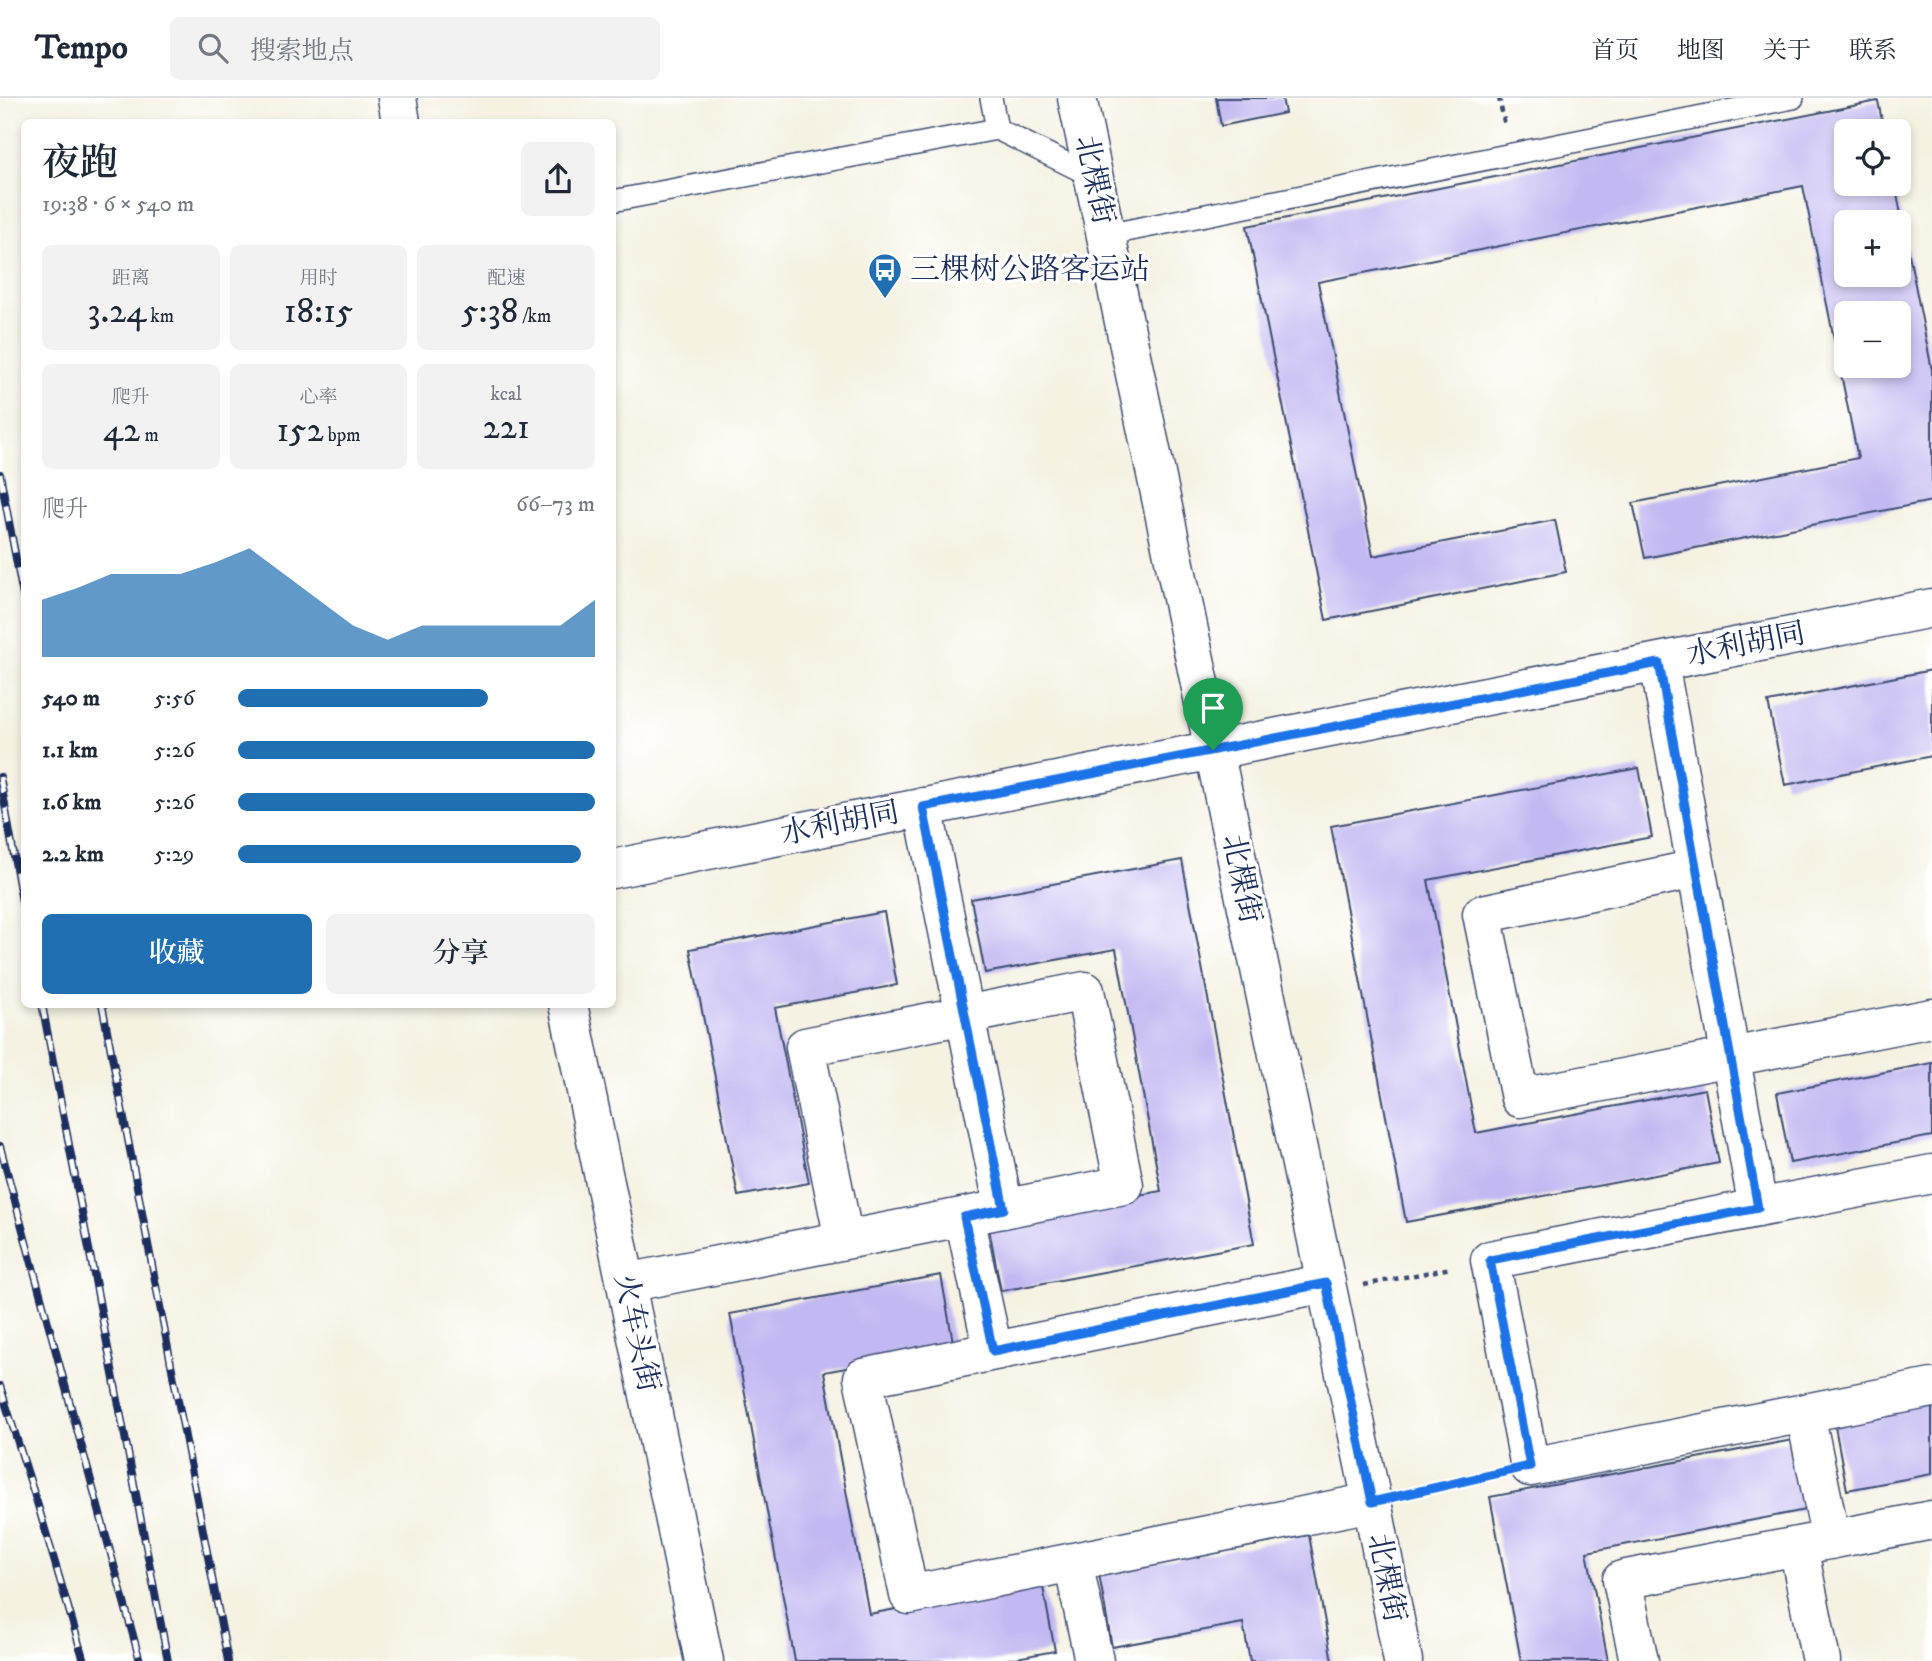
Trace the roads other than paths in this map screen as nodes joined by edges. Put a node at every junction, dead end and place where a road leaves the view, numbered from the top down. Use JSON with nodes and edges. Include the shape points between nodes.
{"nodes":[{"id":1,"x":397,"y":98,"type":"edge"},
{"id":2,"x":991,"y":98,"type":"edge"},
{"id":3,"x":1077,"y":98,"type":"edge"},
{"id":4,"x":1793,"y":98,"type":"edge"},
{"id":5,"x":400,"y":119,"type":"edge"},
{"id":6,"x":997,"y":129,"type":"junction"},
{"id":7,"x":1094,"y":177,"type":"junction"},
{"id":8,"x":616,"y":200,"type":"edge"},
{"id":9,"x":1106,"y":235,"type":"junction"},
{"id":10,"x":1932,"y":608,"type":"edge"},
{"id":11,"x":1659,"y":663,"type":"junction"},
{"id":12,"x":1213,"y":750,"type":"junction"},
{"id":13,"x":923,"y":807,"type":"junction"},
{"id":14,"x":616,"y":868,"type":"edge"},
{"id":15,"x":1696,"y":869,"type":"junction"},
{"id":16,"x":569,"y":1008,"type":"edge"},
{"id":17,"x":966,"y":1015,"type":"junction"},
{"id":18,"x":1932,"y":1018,"type":"edge"},
{"id":19,"x":1730,"y":1058,"type":"junction"},
{"id":20,"x":1932,"y":1174,"type":"edge"},
{"id":21,"x":1758,"y":1208,"type":"junction"},
{"id":22,"x":1004,"y":1209,"type":"junction"},
{"id":23,"x":964,"y":1217,"type":"junction"},
{"id":24,"x":844,"y":1240,"type":"junction"},
{"id":25,"x":626,"y":1283,"type":"junction"},
{"id":26,"x":1327,"y":1287,"type":"junction"},
{"id":27,"x":993,"y":1351,"type":"junction"},
{"id":28,"x":1932,"y":1388,"type":"edge"},
{"id":29,"x":1805,"y":1413,"type":"junction"},
{"id":30,"x":1372,"y":1502,"type":"junction"},
{"id":31,"x":1932,"y":1520,"type":"edge"},
{"id":32,"x":1815,"y":1543,"type":"junction"},
{"id":33,"x":1073,"y":1562,"type":"junction"},
{"id":34,"x":704,"y":1661,"type":"edge"},
{"id":35,"x":1094,"y":1661,"type":"edge"},
{"id":36,"x":1403,"y":1661,"type":"edge"},
{"id":37,"x":1639,"y":1661,"type":"edge"},
{"id":38,"x":1821,"y":1661,"type":"edge"}],
"edges":[{"from":1,"to":5,"type":"street"},
{"from":2,"to":6,"type":"lane"},
{"from":3,"to":7,"type":"street","name":"北棵街"},
{"from":4,"to":9,"type":"lane"},
{"from":6,"to":7,"type":"lane"},
{"from":6,"to":8,"type":"lane"},
{"from":7,"to":9,"type":"street","name":"北棵街"},
{"from":9,"to":12,"type":"street","name":"北棵街"},
{"from":10,"to":11,"type":"street","name":"水利胡同"},
{"from":11,"to":12,"type":"street","name":"水利胡同"},
{"from":11,"to":15,"type":"street"},
{"from":12,"to":13,"type":"street","name":"水利胡同"},
{"from":12,"to":26,"type":"street","name":"北棵街"},
{"from":13,"to":14,"type":"street","name":"水利胡同"},
{"from":13,"to":17,"type":"street"},
{"from":15,"to":19,"type":"street"},
{"from":15,"to":19,"type":"street","via":[[1482,914],[1520,1098]]},
{"from":16,"to":25,"type":"street","name":"火车头街"},
{"from":17,"to":22,"type":"street"},
{"from":17,"to":22,"type":"street","via":[[1085,991],[1124,1185]]},
{"from":17,"to":24,"type":"street","via":[[805,1047]]},
{"from":18,"to":19,"type":"street"},
{"from":19,"to":21,"type":"street"},
{"from":20,"to":21,"type":"street"},
{"from":21,"to":29,"type":"street","via":[[1490,1260],[1530,1466]]},
{"from":22,"to":23,"type":"street"},
{"from":23,"to":24,"type":"street"},
{"from":23,"to":27,"type":"street"},
{"from":24,"to":25,"type":"street"},
{"from":25,"to":34,"type":"street","name":"火车头街"},
{"from":26,"to":27,"type":"street"},
{"from":26,"to":30,"type":"street","name":"北棵街"},
{"from":27,"to":33,"type":"street","via":[[863,1378],[909,1595]]},
{"from":28,"to":29,"type":"street"},
{"from":29,"to":32,"type":"street"},
{"from":30,"to":33,"type":"street"},
{"from":30,"to":36,"type":"street","name":"北棵街"},
{"from":31,"to":32,"type":"street"},
{"from":32,"to":37,"type":"street","via":[[1622,1580]]},
{"from":32,"to":38,"type":"street"},
{"from":33,"to":35,"type":"street"}]}
